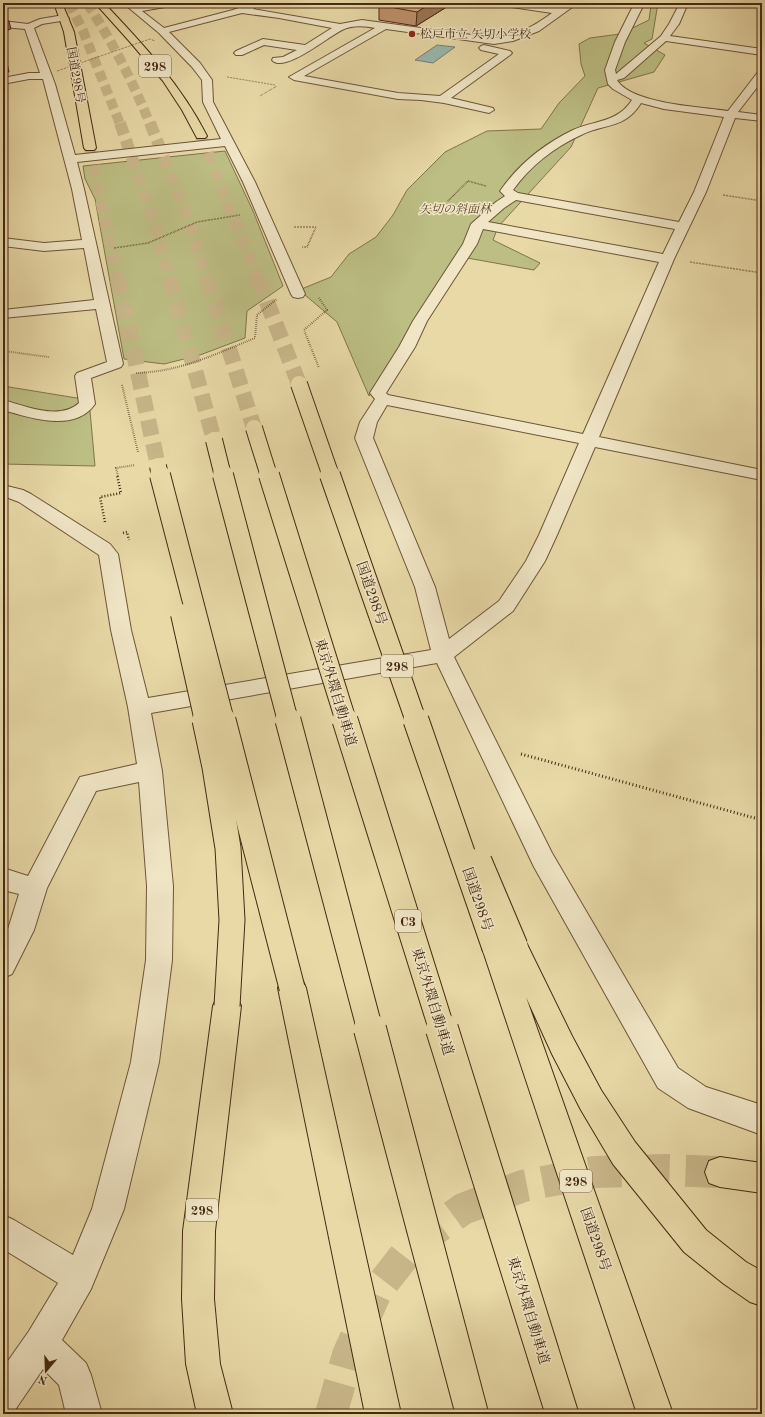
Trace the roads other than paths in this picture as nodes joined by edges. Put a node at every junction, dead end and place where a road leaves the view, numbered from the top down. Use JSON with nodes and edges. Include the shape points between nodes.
{"nodes":[{"id":1,"x":58,"y":3,"type":"edge"},
{"id":2,"x":99,"y":3,"type":"edge"},
{"id":3,"x":126,"y":3,"type":"edge"},
{"id":4,"x":171,"y":3,"type":"edge"},
{"id":5,"x":262,"y":3,"type":"edge"},
{"id":6,"x":505,"y":3,"type":"edge"},
{"id":7,"x":574,"y":3,"type":"edge"},
{"id":8,"x":634,"y":3,"type":"edge"},
{"id":9,"x":684,"y":3,"type":"edge"},
{"id":10,"x":226,"y":7,"type":"dead end"},
{"id":11,"x":136,"y":9,"type":"junction"},
{"id":12,"x":241,"y":10,"type":"junction"},
{"id":13,"x":560,"y":11,"type":"junction"},
{"id":14,"x":64,"y":18,"type":"junction"},
{"id":15,"x":3,"y":24,"type":"edge"},
{"id":16,"x":385,"y":26,"type":"junction"},
{"id":17,"x":29,"y":27,"type":"junction"},
{"id":18,"x":340,"y":27,"type":"junction"},
{"id":19,"x":162,"y":31,"type":"junction"},
{"id":20,"x":664,"y":38,"type":"junction"},
{"id":21,"x":480,"y":40,"type":"junction"},
{"id":22,"x":307,"y":48,"type":"junction"},
{"id":23,"x":762,"y":52,"type":"edge"},
{"id":24,"x":239,"y":53,"type":"dead end"},
{"id":25,"x":277,"y":60,"type":"dead end"},
{"id":26,"x":51,"y":74,"type":"junction"},
{"id":27,"x":762,"y":74,"type":"edge"},
{"id":28,"x":611,"y":78,"type":"junction"},
{"id":29,"x":3,"y":81,"type":"edge"},
{"id":30,"x":443,"y":99,"type":"junction"},
{"id":31,"x":638,"y":99,"type":"junction"},
{"id":32,"x":489,"y":110,"type":"dead end"},
{"id":33,"x":731,"y":114,"type":"junction"},
{"id":34,"x":762,"y":118,"type":"edge"},
{"id":35,"x":201,"y":136,"type":"tunnel mouth"},
{"id":36,"x":228,"y":142,"type":"junction"},
{"id":37,"x":90,"y":148,"type":"tunnel mouth"},
{"id":38,"x":69,"y":159,"type":"junction"},
{"id":39,"x":510,"y":193,"type":"junction"},
{"id":40,"x":478,"y":224,"type":"junction"},
{"id":41,"x":683,"y":227,"type":"junction"},
{"id":42,"x":3,"y":242,"type":"edge"},
{"id":43,"x":90,"y":247,"type":"junction"},
{"id":44,"x":667,"y":259,"type":"junction"},
{"id":45,"x":296,"y":290,"type":"road end"},
{"id":46,"x":102,"y":304,"type":"junction"},
{"id":47,"x":3,"y":314,"type":"edge"},
{"id":48,"x":299,"y":384,"type":"tunnel mouth"},
{"id":49,"x":384,"y":399,"type":"junction"},
{"id":50,"x":3,"y":405,"type":"edge"},
{"id":51,"x":254,"y":428,"type":"tunnel mouth"},
{"id":52,"x":589,"y":439,"type":"junction"},
{"id":53,"x":214,"y":440,"type":"tunnel mouth"},
{"id":54,"x":149,"y":465,"type":"tunnel mouth"},
{"id":55,"x":762,"y":475,"type":"edge"},
{"id":56,"x":3,"y":490,"type":"edge"},
{"id":57,"x":165,"y":495,"type":"junction"},
{"id":58,"x":443,"y":655,"type":"junction"},
{"id":59,"x":139,"y":707,"type":"junction"},
{"id":60,"x":150,"y":771,"type":"junction"},
{"id":61,"x":3,"y":879,"type":"edge"},
{"id":62,"x":34,"y":888,"type":"junction"},
{"id":63,"x":505,"y":947,"type":"junction"},
{"id":64,"x":3,"y":966,"type":"edge"},
{"id":65,"x":762,"y":1120,"type":"edge"},
{"id":66,"x":720,"y":1172,"type":"tunnel mouth"},
{"id":67,"x":762,"y":1178,"type":"edge"},
{"id":68,"x":3,"y":1230,"type":"edge"},
{"id":69,"x":80,"y":1278,"type":"junction"},
{"id":70,"x":762,"y":1290,"type":"edge"},
{"id":71,"x":42,"y":1343,"type":"junction"},
{"id":72,"x":3,"y":1398,"type":"edge"},
{"id":73,"x":84,"y":1414,"type":"edge"},
{"id":74,"x":214,"y":1414,"type":"edge"},
{"id":75,"x":383,"y":1414,"type":"edge"},
{"id":76,"x":472,"y":1414,"type":"edge"},
{"id":77,"x":562,"y":1414,"type":"edge"},
{"id":78,"x":655,"y":1414,"type":"edge"}],
"edges":[{"from":1,"to":14,"type":"highway","name":"国道298号"},
{"from":2,"to":35,"type":"highway","number":"298","via":[[168,81]]},
{"from":3,"to":11,"type":"street"},
{"from":4,"to":11,"type":"street"},
{"from":5,"to":12,"type":"street"},
{"from":6,"to":13,"type":"street"},
{"from":7,"to":13,"type":"street"},
{"from":8,"to":28,"type":"street","via":[[637,8],[620,42],[610,70]]},
{"from":9,"to":20,"type":"street"},
{"from":10,"to":12,"type":"street"},
{"from":11,"to":19,"type":"street"},
{"from":12,"to":18,"type":"street"},
{"from":12,"to":19,"type":"street"},
{"from":13,"to":21,"type":"street","via":[[536,29],[510,39]]},
{"from":14,"to":17,"type":"street","via":[[40,22]]},
{"from":14,"to":37,"type":"highway","name":"国道298号","via":[[69,32]]},
{"from":15,"to":17,"type":"street"},
{"from":16,"to":18,"type":"street","via":[[362,23]]},
{"from":16,"to":21,"type":"street"},
{"from":16,"to":30,"type":"street","via":[[294,77],[398,96]]},
{"from":17,"to":26,"type":"street","via":[[43,71]]},
{"from":18,"to":22,"type":"street"},
{"from":19,"to":36,"type":"street","via":[[196,65],[207,80],[208,102]]},
{"from":20,"to":23,"type":"street"},
{"from":20,"to":28,"type":"street","via":[[620,76]]},
{"from":21,"to":30,"type":"street","via":[[473,46],[507,53]]},
{"from":22,"to":24,"type":"street","via":[[263,42]]},
{"from":22,"to":25,"type":"street","via":[[285,60]]},
{"from":26,"to":29,"type":"street"},
{"from":26,"to":38,"type":"street","via":[[50,84]]},
{"from":27,"to":33,"type":"street"},
{"from":28,"to":31,"type":"street","via":[[622,91]]},
{"from":30,"to":32,"type":"street"},
{"from":31,"to":33,"type":"street","via":[[664,106]]},
{"from":31,"to":39,"type":"street","via":[[633,108],[618,121],[588,128],[547,150],[522,170]]},
{"from":33,"to":34,"type":"street"},
{"from":33,"to":41,"type":"street"},
{"from":36,"to":38,"type":"street"},
{"from":36,"to":45,"type":"street","via":[[249,182]]},
{"from":38,"to":43,"type":"street"},
{"from":39,"to":40,"type":"street"},
{"from":39,"to":41,"type":"street"},
{"from":40,"to":44,"type":"street"},
{"from":40,"to":49,"type":"street","via":[[470,244],[420,321],[378,393]]},
{"from":41,"to":44,"type":"street"},
{"from":42,"to":43,"type":"street","via":[[44,247]]},
{"from":43,"to":46,"type":"street"},
{"from":44,"to":52,"type":"street"},
{"from":46,"to":47,"type":"street"},
{"from":46,"to":50,"type":"street","via":[[115,364],[83,376],[88,404],[75,414],[54,417]]},
{"from":48,"to":63,"type":"highway","name":"国道298号","number":"298","bridge":true,"via":[[393,653]]},
{"from":49,"to":52,"type":"street"},
{"from":49,"to":58,"type":"street","via":[[372,416],[364,438],[425,587]]},
{"from":51,"to":77,"type":"highway","name":"東京外環自動車道","number":"C3","bridge":true},
{"from":52,"to":55,"type":"street"},
{"from":52,"to":58,"type":"street","via":[[548,535],[535,561],[506,606]]},
{"from":53,"to":76,"type":"highway","bridge":true},
{"from":54,"to":57,"type":"highway","number":"298","bridge":true},
{"from":56,"to":59,"type":"street","via":[[25,498],[103,548],[108,554],[121,630]]},
{"from":57,"to":74,"type":"highway","number":"298","bridge":true,"via":[[166,547],[215,767],[228,848],[232,920],[228,1006],[199,1231],[198,1299],[203,1364]]},
{"from":57,"to":75,"type":"highway","number":"298","bridge":true,"via":[[292,988]]},
{"from":58,"to":59,"type":"street"},
{"from":58,"to":65,"type":"street","via":[[543,860],[668,1078],[698,1098]]},
{"from":59,"to":60,"type":"street"},
{"from":60,"to":62,"type":"street","via":[[88,783]]},
{"from":60,"to":69,"type":"street","via":[[160,908],[159,960],[145,1062],[108,1208]]},
{"from":61,"to":62,"type":"street"},
{"from":62,"to":64,"type":"street","via":[[21,930]]},
{"from":63,"to":70,"type":"highway","number":"298","via":[[591,1100],[624,1153],[695,1241],[735,1273]]},
{"from":63,"to":78,"type":"highway","name":"国道298号","number":"298"},
{"from":66,"to":67,"type":"highway"},
{"from":68,"to":69,"type":"street"},
{"from":69,"to":71,"type":"street"},
{"from":71,"to":72,"type":"street"},
{"from":71,"to":73,"type":"street","via":[[74,1375]]}]}
